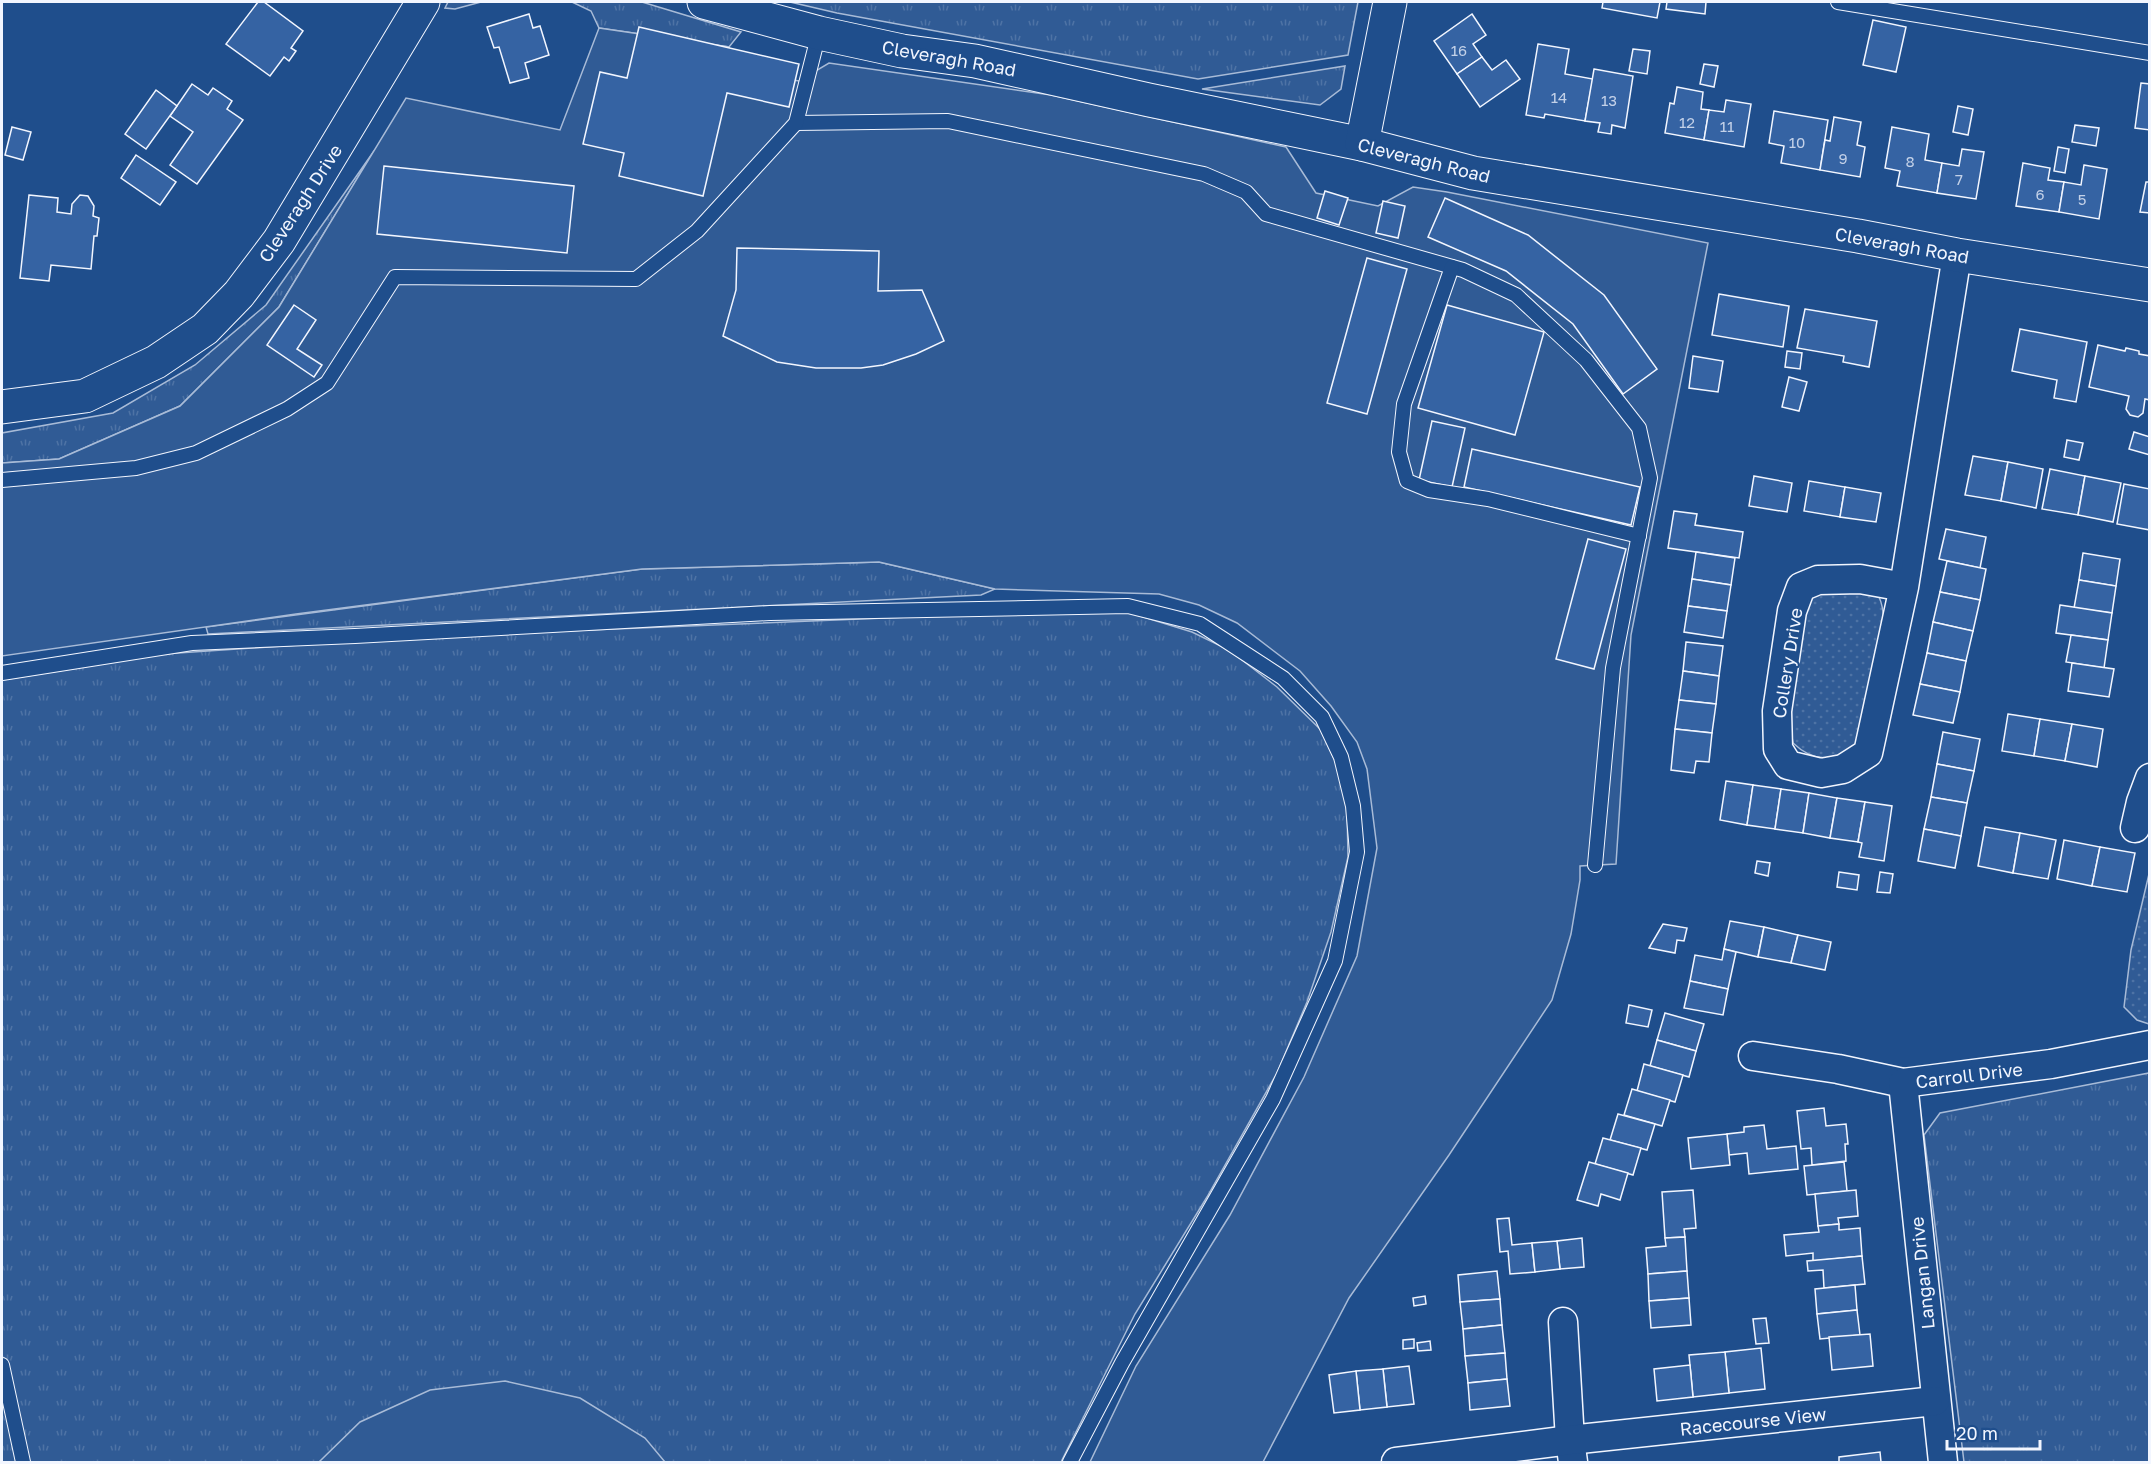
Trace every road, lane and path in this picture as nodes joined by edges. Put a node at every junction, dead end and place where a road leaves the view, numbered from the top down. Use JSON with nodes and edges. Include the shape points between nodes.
{"nodes":[{"id":1,"x":423,"y":2,"type":"edge"},
{"id":2,"x":705,"y":2,"type":"edge"},
{"id":3,"x":1390,"y":2,"type":"edge"},
{"id":4,"x":1838,"y":2,"type":"edge"},
{"id":5,"x":819,"y":33,"type":"junction"},
{"id":6,"x":2150,"y":53,"type":"edge"},
{"id":7,"x":796,"y":123,"type":"junction"},
{"id":8,"x":1362,"y":144,"type":"junction"},
{"id":9,"x":1957,"y":255,"type":"junction"},
{"id":10,"x":1452,"y":267,"type":"junction"},
{"id":11,"x":2150,"y":285,"type":"edge"},
{"id":12,"x":2,"y":407,"type":"edge"},
{"id":13,"x":2,"y":480,"type":"edge"},
{"id":14,"x":1639,"y":536,"type":"junction"},
{"id":15,"x":1904,"y":586,"type":"junction"},
{"id":16,"x":2,"y":673,"type":"edge"},
{"id":17,"x":2150,"y":778,"type":"edge"},
{"id":18,"x":2135,"y":828,"type":"dead end"},
{"id":19,"x":1595,"y":865,"type":"dead end"},
{"id":20,"x":2150,"y":1045,"type":"edge"},
{"id":21,"x":1753,"y":1056,"type":"dead end"},
{"id":22,"x":1904,"y":1083,"type":"junction"},
{"id":23,"x":1563,"y":1322,"type":"dead end"},
{"id":24,"x":2,"y":1365,"type":"edge"},
{"id":25,"x":1935,"y":1401,"type":"junction"},
{"id":26,"x":1572,"y":1451,"type":"edge"},
{"id":27,"x":23,"y":1462,"type":"edge"},
{"id":28,"x":1070,"y":1462,"type":"edge"},
{"id":29,"x":1396,"y":1462,"type":"edge"},
{"id":30,"x":1943,"y":1462,"type":"edge"}],
"edges":[{"from":1,"to":12,"type":"street","name":"Cleveragh Drive","via":[[279,241],[205,329],[156,362],[85,396]]},
{"from":2,"to":5,"type":"street","name":"Cleveragh Road"},
{"from":3,"to":8,"type":"street"},
{"from":4,"to":6,"type":"lane"},
{"from":5,"to":7,"type":"lane"},
{"from":5,"to":8,"type":"street","name":"Cleveragh Road","via":[[902,51],[975,61]]},
{"from":7,"to":10,"type":"lane","via":[[948,121],[1204,174],[1246,192],[1266,214]]},
{"from":7,"to":13,"type":"lane","via":[[697,231],[636,279],[395,277],[327,384],[287,409],[196,453],[136,468]]},
{"from":8,"to":9,"type":"street","name":"Cleveragh Road","via":[[1473,173]]},
{"from":9,"to":11,"type":"street","name":"Cleveragh Road"},
{"from":9,"to":15,"type":"street","name":"Collery Drive"},
{"from":10,"to":14,"type":"lane","via":[[1516,295],[1586,360],[1639,428],[1650,478]]},
{"from":10,"to":14,"type":"lane","via":[[1404,405],[1399,452],[1407,481],[1429,490],[1488,499]]},
{"from":14,"to":19,"type":"lane","via":[[1613,668]]},
{"from":15,"to":15,"type":"street","name":"Collery Drive","via":[[1868,753],[1843,770],[1821,773],[1788,765],[1778,749],[1777,711],[1792,611],[1801,587],[1818,580],[1860,579]]},
{"from":16,"to":28,"type":"lane","via":[[192,643],[770,613],[1128,606],[1200,624],[1284,678],[1322,717],[1341,757],[1353,806],[1357,852],[1335,961],[1273,1099]]},
{"from":17,"to":18,"type":"street"},
{"from":20,"to":22,"type":"street","name":"Carroll Drive","via":[[2051,1064]]},
{"from":21,"to":22,"type":"street","name":"Carroll Drive"},
{"from":22,"to":25,"type":"street","name":"Langan Drive"},
{"from":23,"to":26,"type":"street"},
{"from":24,"to":27,"type":"lane"},
{"from":25,"to":26,"type":"street","name":"Racecourse View"},
{"from":25,"to":30,"type":"street","name":"Langan Drive"},
{"from":26,"to":29,"type":"street","name":"Racecourse View"}]}
